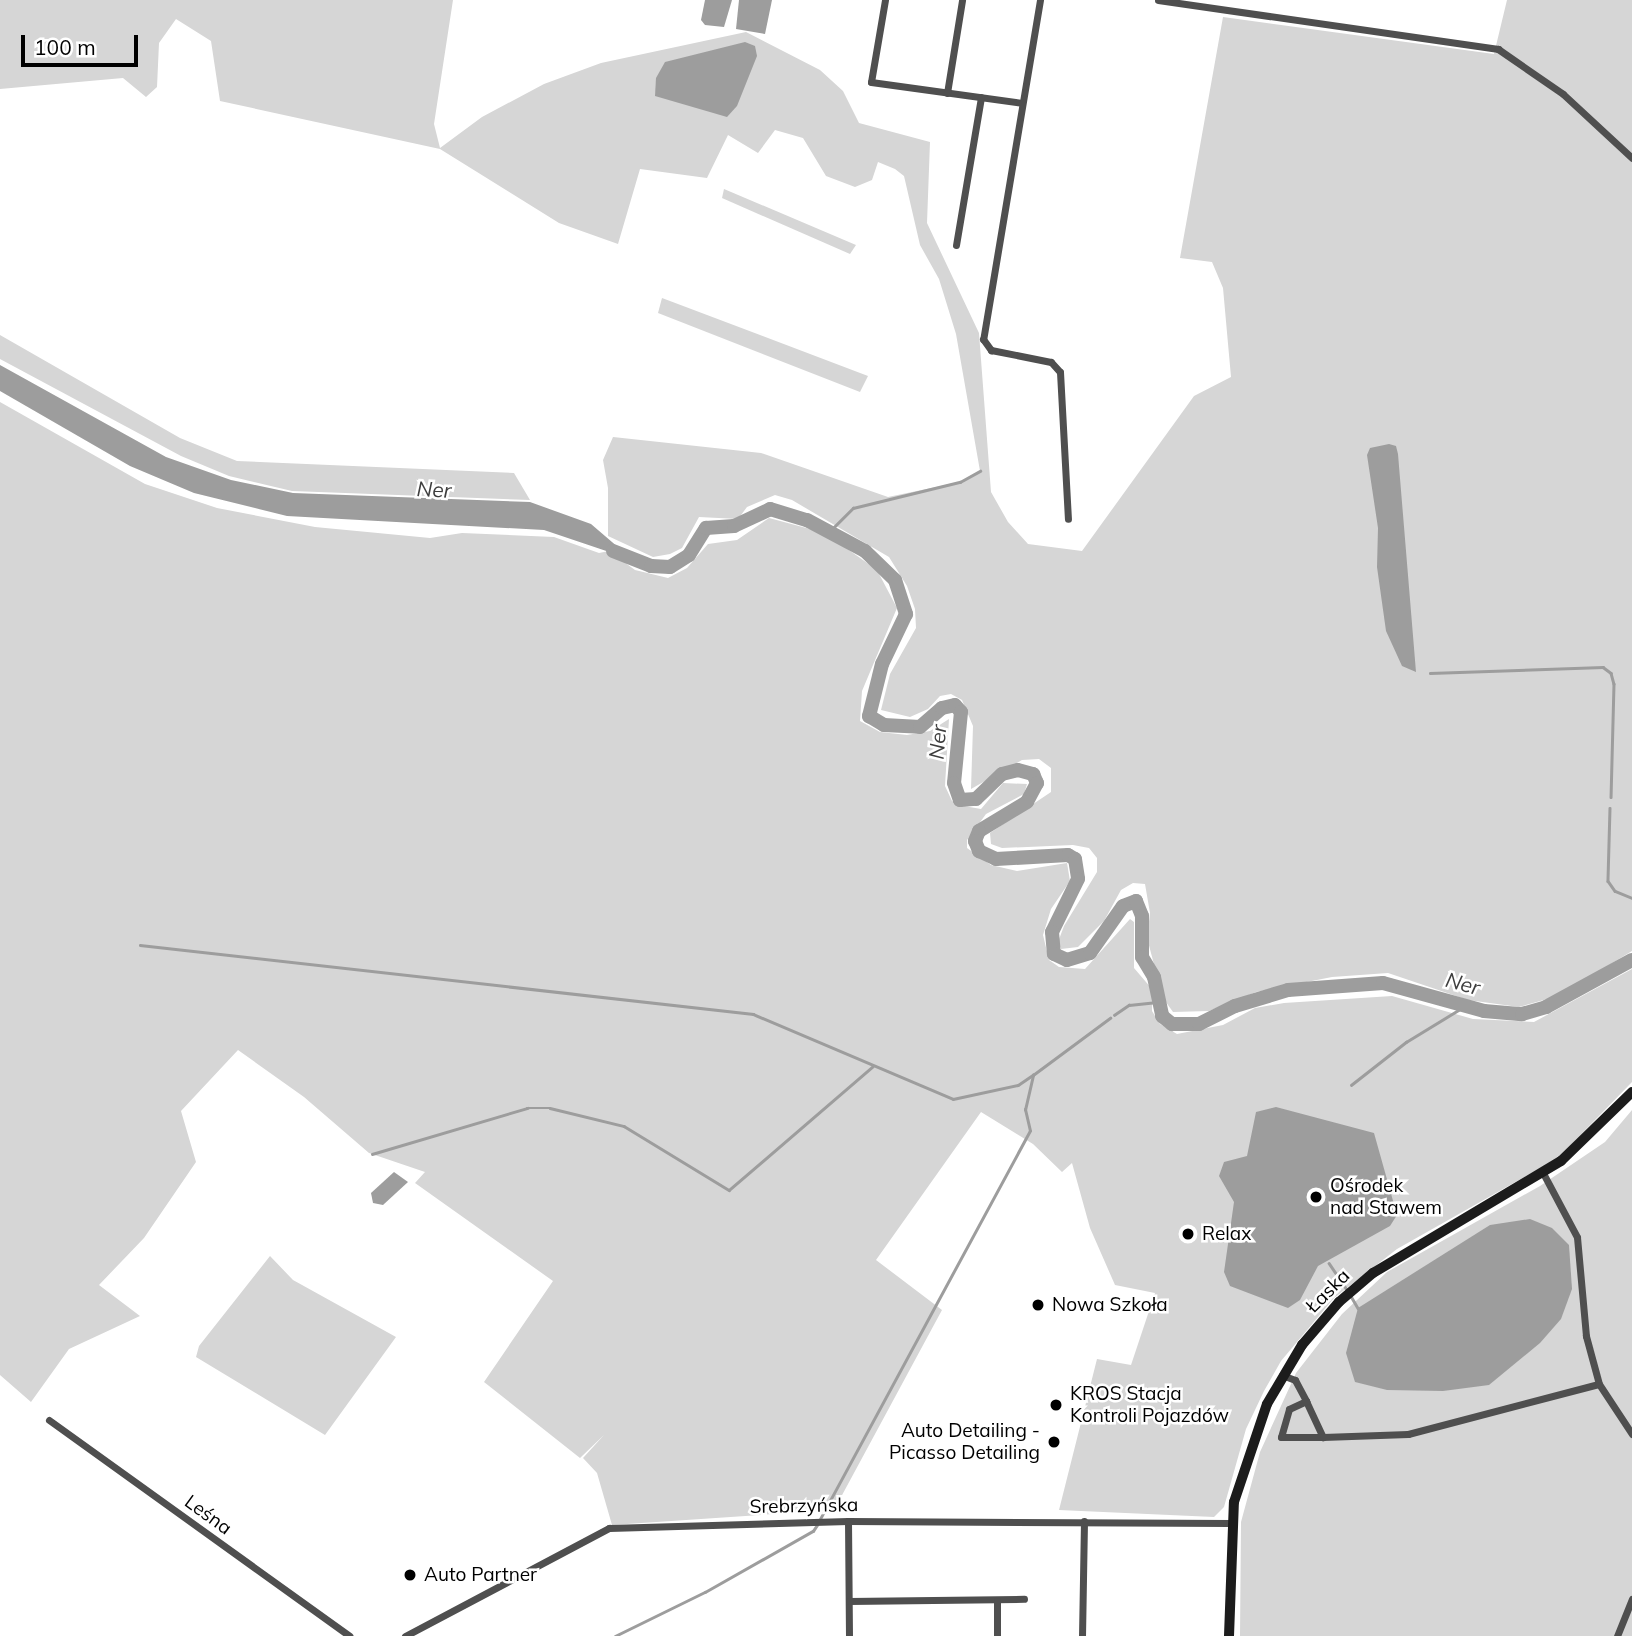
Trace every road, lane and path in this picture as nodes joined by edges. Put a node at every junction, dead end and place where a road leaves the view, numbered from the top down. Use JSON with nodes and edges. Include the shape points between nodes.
{"nodes":[{"id":1,"x":885,"y":0,"type":"edge"},
{"id":2,"x":962,"y":0,"type":"edge"},
{"id":3,"x":1040,"y":0,"type":"edge"},
{"id":4,"x":1158,"y":0,"type":"edge"},
{"id":5,"x":947,"y":93,"type":"junction"},
{"id":6,"x":981,"y":97,"type":"junction"},
{"id":7,"x":1022,"y":103,"type":"junction"},
{"id":8,"x":1632,"y":158,"type":"edge"},
{"id":9,"x":956,"y":245,"type":"dead end"},
{"id":10,"x":1068,"y":519,"type":"dead end"},
{"id":11,"x":1632,"y":1092,"type":"edge"},
{"id":12,"x":1544,"y":1173,"type":"junction"},
{"id":13,"x":1285,"y":1376,"type":"junction"},
{"id":14,"x":1599,"y":1384,"type":"junction"},
{"id":15,"x":1306,"y":1401,"type":"junction"},
{"id":16,"x":49,"y":1420,"type":"dead end"},
{"id":17,"x":1632,"y":1434,"type":"edge"},
{"id":18,"x":1323,"y":1437,"type":"junction"},
{"id":19,"x":848,"y":1521,"type":"junction"},
{"id":20,"x":1084,"y":1521,"type":"junction"},
{"id":21,"x":1230,"y":1523,"type":"junction"},
{"id":22,"x":1024,"y":1599,"type":"dead end"},
{"id":23,"x":1632,"y":1599,"type":"edge"},
{"id":24,"x":849,"y":1601,"type":"junction"},
{"id":25,"x":997,"y":1601,"type":"junction"},
{"id":26,"x":349,"y":1636,"type":"edge"},
{"id":27,"x":405,"y":1636,"type":"edge"},
{"id":28,"x":849,"y":1636,"type":"edge"},
{"id":29,"x":998,"y":1636,"type":"edge"},
{"id":30,"x":1082,"y":1636,"type":"edge"},
{"id":31,"x":1229,"y":1636,"type":"edge"},
{"id":32,"x":1617,"y":1636,"type":"edge"}],
"edges":[{"from":1,"to":5,"type":"street","via":[[871,82]]},
{"from":2,"to":5,"type":"street"},
{"from":3,"to":7,"type":"street"},
{"from":4,"to":8,"type":"street","via":[[1497,49],[1563,94]]},
{"from":5,"to":6,"type":"street"},
{"from":6,"to":7,"type":"street"},
{"from":6,"to":9,"type":"street"},
{"from":7,"to":10,"type":"street","via":[[983,339],[991,350],[1051,362],[1060,372]]},
{"from":11,"to":12,"type":"main road","name":"Łaska","via":[[1589,1138]]},
{"from":12,"to":13,"type":"main road","name":"Łaska","via":[[1410,1248],[1354,1288]]},
{"from":12,"to":14,"type":"street","via":[[1577,1237],[1586,1336]]},
{"from":13,"to":15,"type":"street","via":[[1295,1380]]},
{"from":13,"to":21,"type":"main road","name":"Łaska","via":[[1252,1441]]},
{"from":14,"to":17,"type":"street"},
{"from":14,"to":18,"type":"street","via":[[1402,1436]]},
{"from":15,"to":18,"type":"street"},
{"from":15,"to":18,"type":"street","via":[[1289,1409],[1281,1437]]},
{"from":16,"to":26,"type":"street","name":"Leśna"},
{"from":19,"to":20,"type":"street","name":"Srebrzyńska"},
{"from":19,"to":24,"type":"street"},
{"from":19,"to":27,"type":"street","name":"Srebrzyńska","via":[[609,1528]]},
{"from":20,"to":21,"type":"street","name":"Srebrzyńska"},
{"from":20,"to":30,"type":"street"},
{"from":21,"to":31,"type":"main road","name":"Łaska"},
{"from":22,"to":25,"type":"street"},
{"from":23,"to":32,"type":"street"},
{"from":24,"to":25,"type":"street"},
{"from":24,"to":28,"type":"street"},
{"from":25,"to":29,"type":"street"}]}
